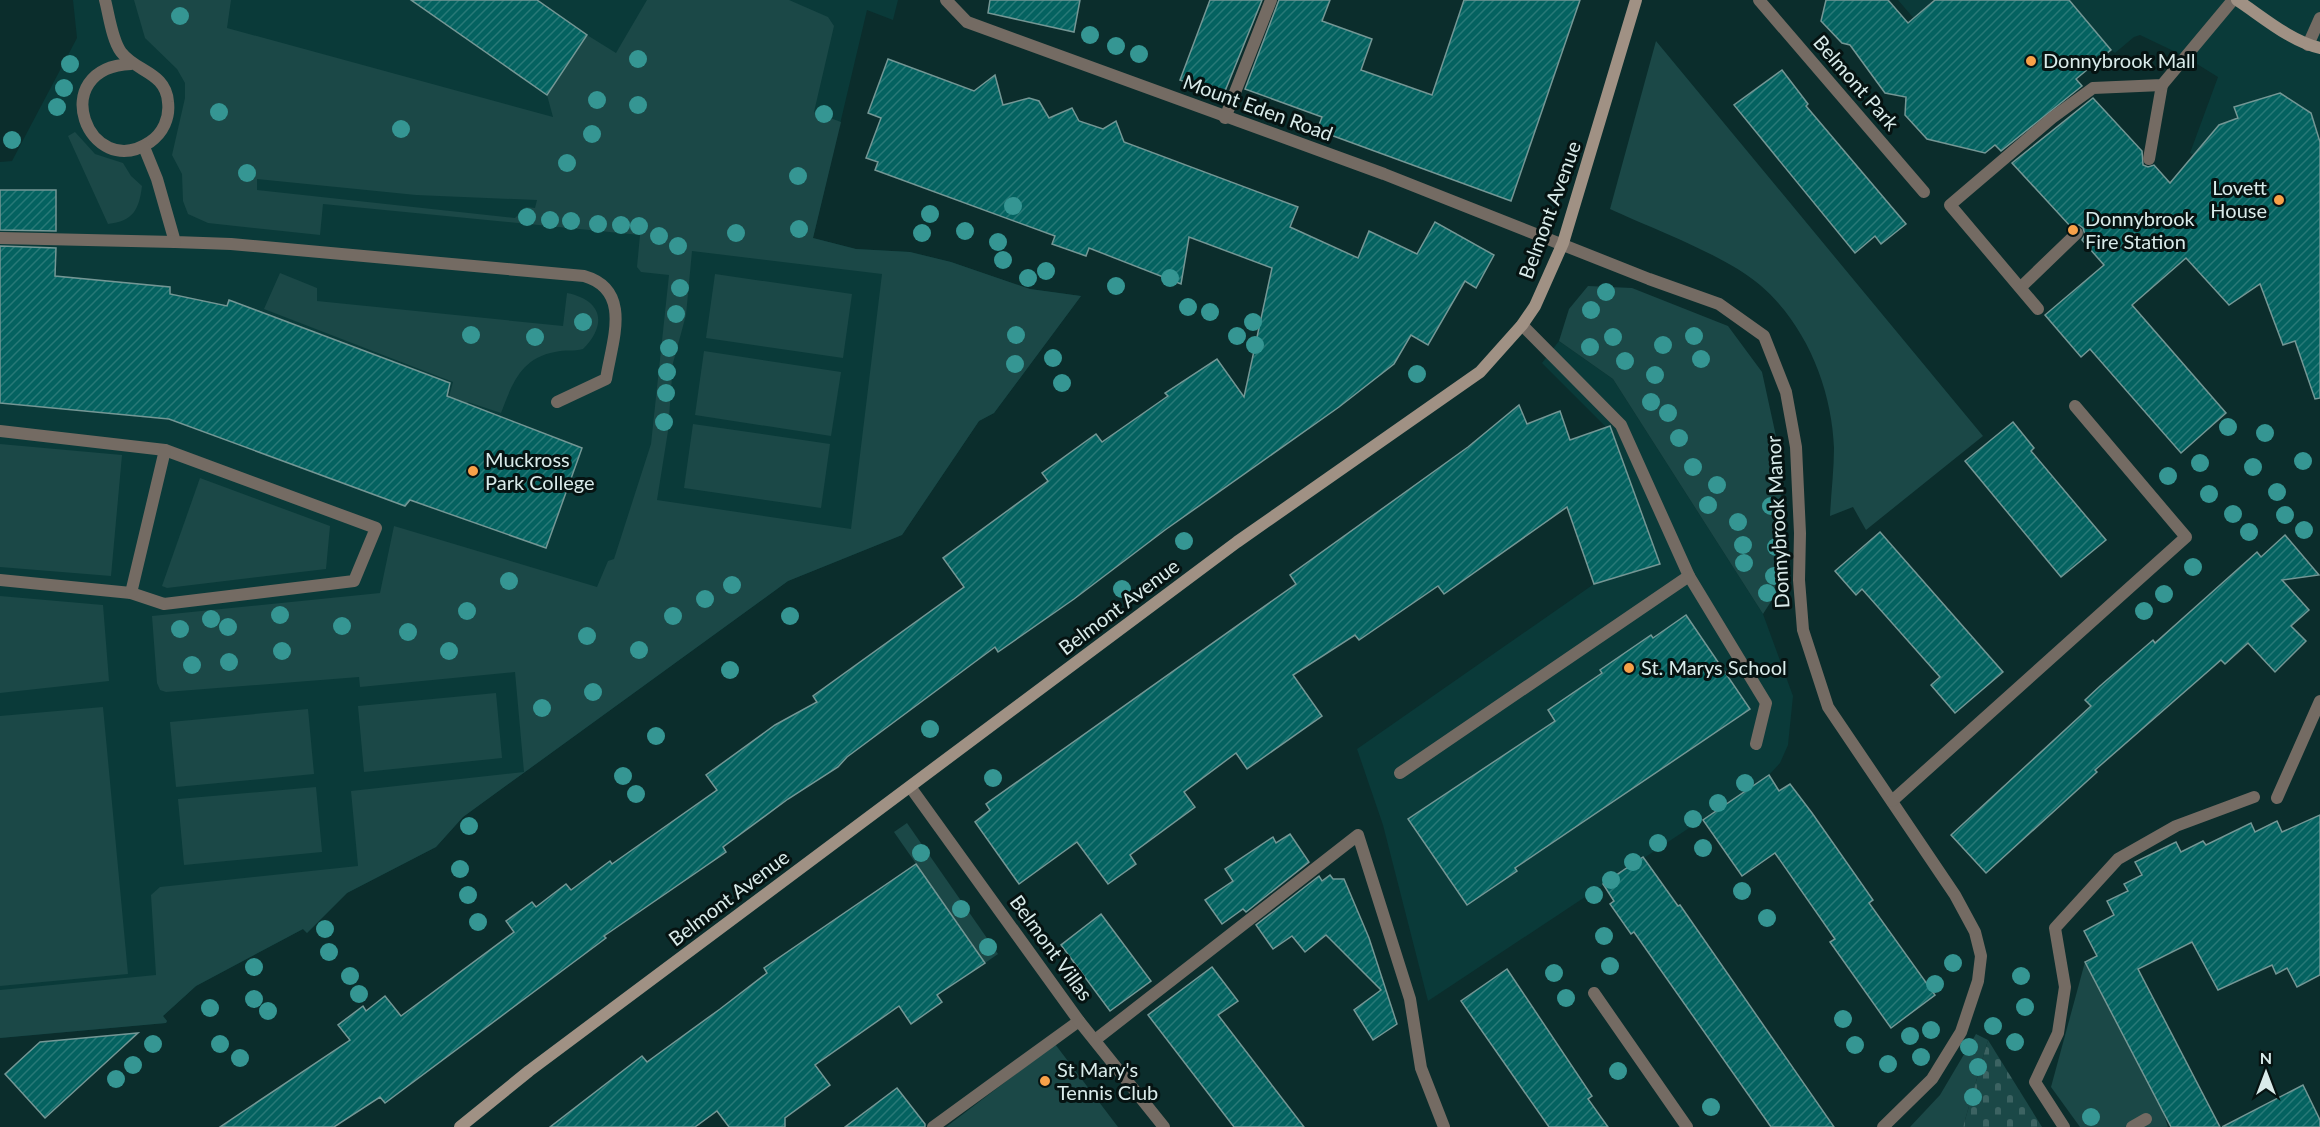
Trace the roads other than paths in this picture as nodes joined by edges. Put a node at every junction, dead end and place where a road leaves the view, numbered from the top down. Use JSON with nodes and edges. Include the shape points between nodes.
{"nodes":[{"id":1,"x":105,"y":0,"type":"edge"},
{"id":2,"x":946,"y":0,"type":"edge"},
{"id":3,"x":1272,"y":0,"type":"edge"},
{"id":4,"x":1636,"y":0,"type":"edge"},
{"id":5,"x":1759,"y":0,"type":"edge"},
{"id":6,"x":2235,"y":0,"type":"edge"},
{"id":7,"x":2320,"y":18,"type":"edge"},
{"id":8,"x":2314,"y":46,"type":"edge"},
{"id":9,"x":131,"y":64,"type":"junction"},
{"id":10,"x":2162,"y":85,"type":"junction"},
{"id":11,"x":1226,"y":118,"type":"junction"},
{"id":12,"x":144,"y":147,"type":"junction"},
{"id":13,"x":2149,"y":159,"type":"dead end"},
{"id":14,"x":1924,"y":192,"type":"dead end"},
{"id":15,"x":2076,"y":233,"type":"dead end"},
{"id":16,"x":0,"y":238,"type":"edge"},
{"id":17,"x":175,"y":242,"type":"junction"},
{"id":18,"x":1563,"y":243,"type":"junction"},
{"id":19,"x":2021,"y":287,"type":"junction"},
{"id":20,"x":2038,"y":309,"type":"dead end"},
{"id":21,"x":1522,"y":325,"type":"junction"},
{"id":22,"x":558,"y":402,"type":"dead end"},
{"id":23,"x":2075,"y":406,"type":"dead end"},
{"id":24,"x":0,"y":431,"type":"edge"},
{"id":25,"x":165,"y":450,"type":"junction"},
{"id":26,"x":1689,"y":576,"type":"junction"},
{"id":27,"x":0,"y":580,"type":"edge"},
{"id":28,"x":131,"y":593,"type":"junction"},
{"id":29,"x":2320,"y":701,"type":"edge"},
{"id":30,"x":1756,"y":744,"type":"dead end"},
{"id":31,"x":1400,"y":773,"type":"dead end"},
{"id":32,"x":911,"y":788,"type":"junction"},
{"id":33,"x":2253,"y":797,"type":"dead end"},
{"id":34,"x":2277,"y":798,"type":"dead end"},
{"id":35,"x":1892,"y":801,"type":"junction"},
{"id":36,"x":1594,"y":993,"type":"dead end"},
{"id":37,"x":1079,"y":1020,"type":"junction"},
{"id":38,"x":1095,"y":1040,"type":"junction"},
{"id":39,"x":2146,"y":1119,"type":"dead end"},
{"id":40,"x":460,"y":1127,"type":"edge"},
{"id":41,"x":933,"y":1127,"type":"edge"},
{"id":42,"x":1164,"y":1127,"type":"edge"},
{"id":43,"x":1444,"y":1127,"type":"edge"},
{"id":44,"x":1687,"y":1127,"type":"edge"},
{"id":45,"x":1882,"y":1127,"type":"edge"},
{"id":46,"x":2064,"y":1127,"type":"edge"},
{"id":47,"x":2132,"y":1127,"type":"edge"}],
"edges":[{"from":1,"to":9,"type":"street","via":[[119,50]]},
{"from":2,"to":11,"type":"street","name":"Mount Eden Road","via":[[967,22]]},
{"from":3,"to":11,"type":"street"},
{"from":4,"to":18,"type":"street","name":"Belmont Avenue"},
{"from":5,"to":14,"type":"street","name":"Belmont Park"},
{"from":6,"to":8,"type":"street"},
{"from":6,"to":10,"type":"street"},
{"from":7,"to":8,"type":"street"},
{"from":9,"to":12,"type":"street","via":[[156,76],[168,100],[164,127]]},
{"from":9,"to":12,"type":"street","via":[[105,68],[94,76],[82,100],[82,114],[94,138],[105,145],[131,150]]},
{"from":10,"to":13,"type":"street"},
{"from":10,"to":19,"type":"street","via":[[2093,88],[1950,205]]},
{"from":11,"to":18,"type":"street","name":"Mount Eden Road"},
{"from":12,"to":17,"type":"street"},
{"from":15,"to":19,"type":"street"},
{"from":16,"to":17,"type":"street"},
{"from":17,"to":22,"type":"street","via":[[231,244],[597,280],[615,302],[606,379]]},
{"from":18,"to":21,"type":"street","name":"Belmont Avenue","via":[[1535,306]]},
{"from":18,"to":35,"type":"street","name":"Donnybrook Manor","via":[[1719,304],[1764,336],[1786,392],[1796,447],[1803,630],[1828,707]]},
{"from":19,"to":20,"type":"street"},
{"from":21,"to":26,"type":"street","via":[[1621,426]]},
{"from":21,"to":32,"type":"street","name":"Belmont Avenue","via":[[1480,372],[1237,542]]},
{"from":23,"to":35,"type":"street","via":[[2186,537]]},
{"from":24,"to":25,"type":"street"},
{"from":25,"to":28,"type":"street"},
{"from":25,"to":28,"type":"street","via":[[376,528],[354,581],[164,604]]},
{"from":26,"to":30,"type":"street","via":[[1766,703]]},
{"from":26,"to":31,"type":"street"},
{"from":27,"to":28,"type":"street"},
{"from":29,"to":34,"type":"street"},
{"from":32,"to":37,"type":"street","name":"Belmont Villas"},
{"from":32,"to":40,"type":"street","name":"Belmont Avenue","via":[[529,1071]]},
{"from":33,"to":46,"type":"street","via":[[2176,826],[2118,859],[2055,928],[2065,987],[2058,1033],[2035,1082]]},
{"from":35,"to":45,"type":"street","name":"Donnybrook Manor","via":[[1965,911],[1975,932],[1981,968],[1961,1032],[1932,1079]]},
{"from":36,"to":44,"type":"street"},
{"from":37,"to":38,"type":"street","name":"Belmont Villas"},
{"from":37,"to":41,"type":"street"},
{"from":38,"to":42,"type":"street","name":"Belmont Villas"},
{"from":38,"to":43,"type":"street","via":[[1358,835],[1410,999],[1420,1068]]},
{"from":39,"to":47,"type":"street"}]}
